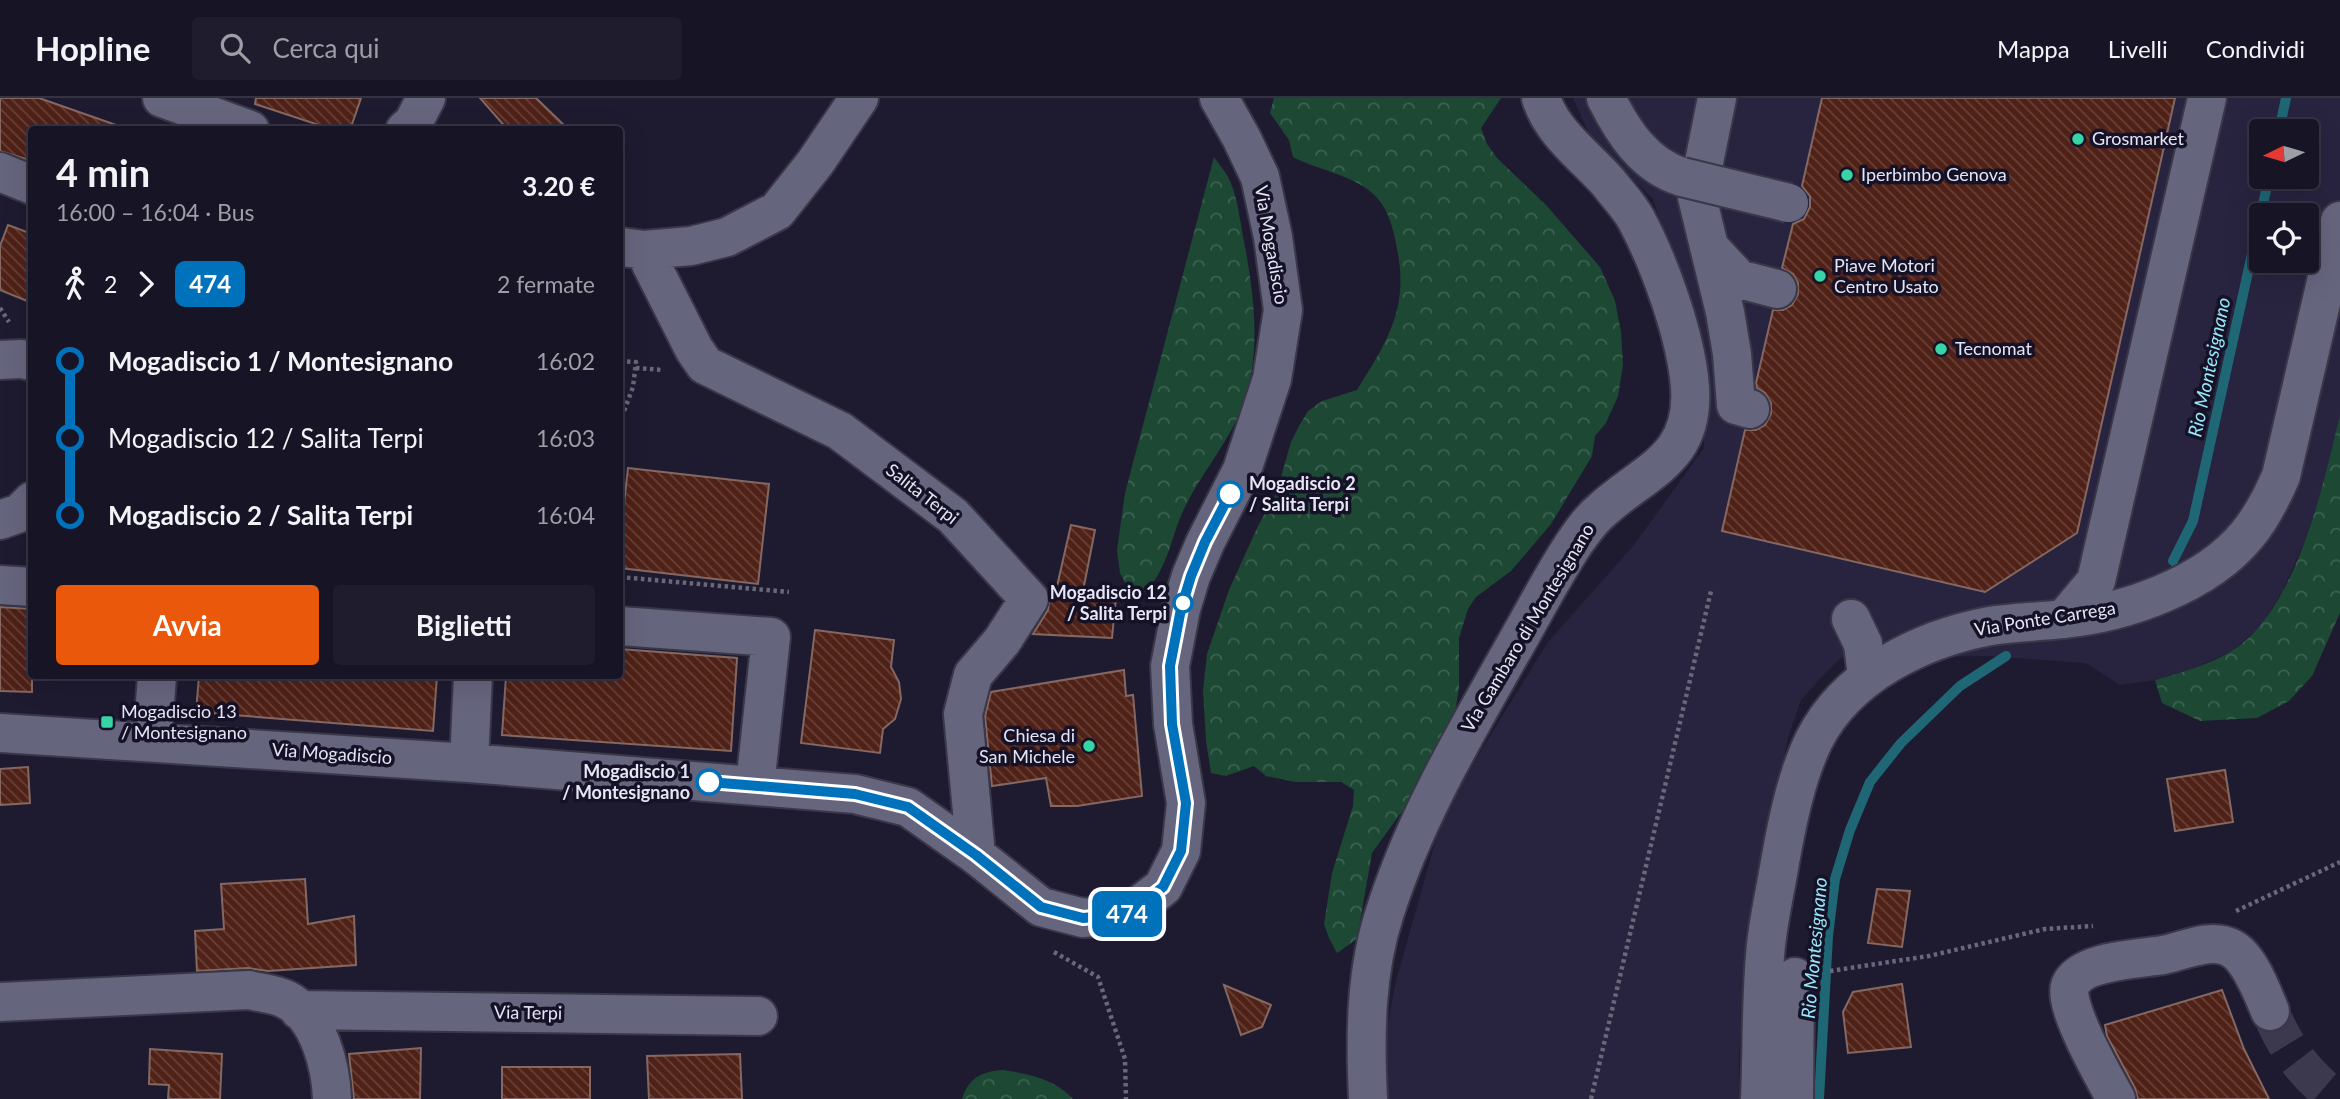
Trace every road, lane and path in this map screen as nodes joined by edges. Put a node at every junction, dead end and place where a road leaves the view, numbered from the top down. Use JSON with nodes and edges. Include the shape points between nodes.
{"nodes":[{"id":1,"x":162,"y":98,"type":"edge"},
{"id":2,"x":859,"y":98,"type":"edge"},
{"id":3,"x":1541,"y":98,"type":"edge"},
{"id":4,"x":1606,"y":98,"type":"edge"},
{"id":5,"x":1717,"y":98,"type":"edge"},
{"id":6,"x":2207,"y":98,"type":"edge"},
{"id":7,"x":1222,"y":101,"type":"edge"},
{"id":8,"x":239,"y":126,"type":"edge"},
{"id":9,"x":0,"y":172,"type":"edge"},
{"id":10,"x":28,"y":183,"type":"edge"},
{"id":11,"x":1789,"y":203,"type":"dead end"},
{"id":12,"x":2340,"y":221,"type":"edge"},
{"id":13,"x":1709,"y":247,"type":"junction"},
{"id":14,"x":632,"y":248,"type":"edge"},
{"id":15,"x":1777,"y":289,"type":"dead end"},
{"id":16,"x":0,"y":360,"type":"edge"},
{"id":17,"x":28,"y":360,"type":"edge"},
{"id":18,"x":623,"y":361,"type":"edge"},
{"id":19,"x":1750,"y":410,"type":"dead end"},
{"id":20,"x":623,"y":414,"type":"edge"},
{"id":21,"x":28,"y":505,"type":"edge"},
{"id":22,"x":0,"y":520,"type":"edge"},
{"id":23,"x":623,"y":577,"type":"edge"},
{"id":24,"x":0,"y":585,"type":"edge"},
{"id":25,"x":28,"y":587,"type":"edge"},
{"id":26,"x":1710,"y":591,"type":"dead end"},
{"id":27,"x":789,"y":592,"type":"dead end"},
{"id":28,"x":1851,"y":619,"type":"dead end"},
{"id":29,"x":2064,"y":619,"type":"junction"},
{"id":30,"x":623,"y":626,"type":"edge"},
{"id":31,"x":1867,"y":677,"type":"junction"},
{"id":32,"x":157,"y":679,"type":"edge"},
{"id":33,"x":473,"y":679,"type":"edge"},
{"id":34,"x":0,"y":733,"type":"edge"},
{"id":35,"x":152,"y":743,"type":"junction"},
{"id":36,"x":469,"y":763,"type":"junction"},
{"id":37,"x":755,"y":786,"type":"junction"},
{"id":38,"x":976,"y":855,"type":"junction"},
{"id":39,"x":2340,"y":862,"type":"edge"},
{"id":40,"x":2225,"y":916,"type":"dead end"},
{"id":41,"x":1993,"y":941,"type":"dead end"},
{"id":42,"x":1051,"y":950,"type":"dead end"},
{"id":43,"x":1841,"y":969,"type":"dead end"},
{"id":44,"x":1796,"y":976,"type":"dead end"},
{"id":45,"x":0,"y":1002,"type":"edge"},
{"id":46,"x":299,"y":1010,"type":"junction"},
{"id":47,"x":2270,"y":1011,"type":"tunnel mouth"},
{"id":48,"x":758,"y":1016,"type":"dead end"},
{"id":49,"x":332,"y":1099,"type":"edge"},
{"id":50,"x":1126,"y":1099,"type":"edge"},
{"id":51,"x":1368,"y":1099,"type":"edge"},
{"id":52,"x":1591,"y":1099,"type":"edge"},
{"id":53,"x":1760,"y":1099,"type":"edge"},
{"id":54,"x":1794,"y":1099,"type":"edge"},
{"id":55,"x":2116,"y":1099,"type":"edge"}],
"edges":[{"from":1,"to":8,"type":"street"},
{"from":2,"to":14,"type":"street","via":[[777,211],[727,237],[691,246]]},
{"from":3,"to":51,"type":"street","name":"Via Gambaro di Montesignano","via":[[1555,126],[1634,216],[1650,248],[1686,360],[1688,416],[1672,456],[1603,508],[1571,548],[1419,824],[1384,913],[1371,977],[1365,1031]]},
{"from":4,"to":11,"type":"street","bridge":true,"via":[[1641,152],[1666,172]]},
{"from":5,"to":13,"type":"street","via":[[1696,197]]},
{"from":6,"to":29,"type":"street","via":[[2096,581]]},
{"from":7,"to":38,"type":"street","name":"Via Mogadiscio","via":[[1259,177],[1283,310],[1272,379],[1242,470],[1191,576],[1170,666],[1172,724],[1186,803],[1181,851],[1163,887],[1128,914],[1083,918],[1041,907]]},
{"from":9,"to":10,"type":"street"},
{"from":12,"to":29,"type":"street","name":"Via Ponte Carrega","via":[[2281,476],[2267,507],[2246,537],[2183,585],[2143,602]]},
{"from":13,"to":15,"type":"street","via":[[1739,279]]},
{"from":13,"to":19,"type":"street","via":[[1730,344],[1736,405]]},
{"from":14,"to":38,"type":"street","name":"Salita Terpi","via":[[705,365],[841,431],[953,516],[1028,599],[973,676],[963,714]]},
{"from":16,"to":17,"type":"street"},
{"from":18,"to":20,"type":"path","via":[[636,362]]},
{"from":21,"to":22,"type":"street"},
{"from":23,"to":27,"type":"path"},
{"from":24,"to":25,"type":"street"},
{"from":26,"to":52,"type":"path"},
{"from":28,"to":31,"type":"street","via":[[1863,644]]},
{"from":29,"to":31,"type":"street","name":"Via Ponte Carrega","via":[[1959,633],[1894,660]]},
{"from":30,"to":37,"type":"street","via":[[771,636]]},
{"from":31,"to":53,"type":"street","name":"Via Ponte Carrega","via":[[1844,697],[1813,742],[1788,814],[1765,955]]},
{"from":32,"to":35,"type":"street"},
{"from":33,"to":36,"type":"street"},
{"from":34,"to":35,"type":"street","name":"Via Mogadiscio"},
{"from":35,"to":36,"type":"street","name":"Via Mogadiscio"},
{"from":36,"to":37,"type":"street","name":"Via Mogadiscio"},
{"from":37,"to":38,"type":"street","name":"Via Mogadiscio","via":[[855,794],[908,807]]},
{"from":39,"to":40,"type":"path"},
{"from":41,"to":43,"type":"path"},
{"from":42,"to":50,"type":"path","via":[[1098,977],[1125,1059]]},
{"from":44,"to":54,"type":"street"},
{"from":45,"to":46,"type":"street","name":"Via Terpi","via":[[249,990],[288,1000]]},
{"from":46,"to":48,"type":"street","name":"Via Terpi"},
{"from":46,"to":49,"type":"street","via":[[324,1049]]},
{"from":47,"to":55,"type":"street","via":[[2258,981],[2239,953],[2221,944],[2091,968],[2074,979],[2070,1000]]}]}
